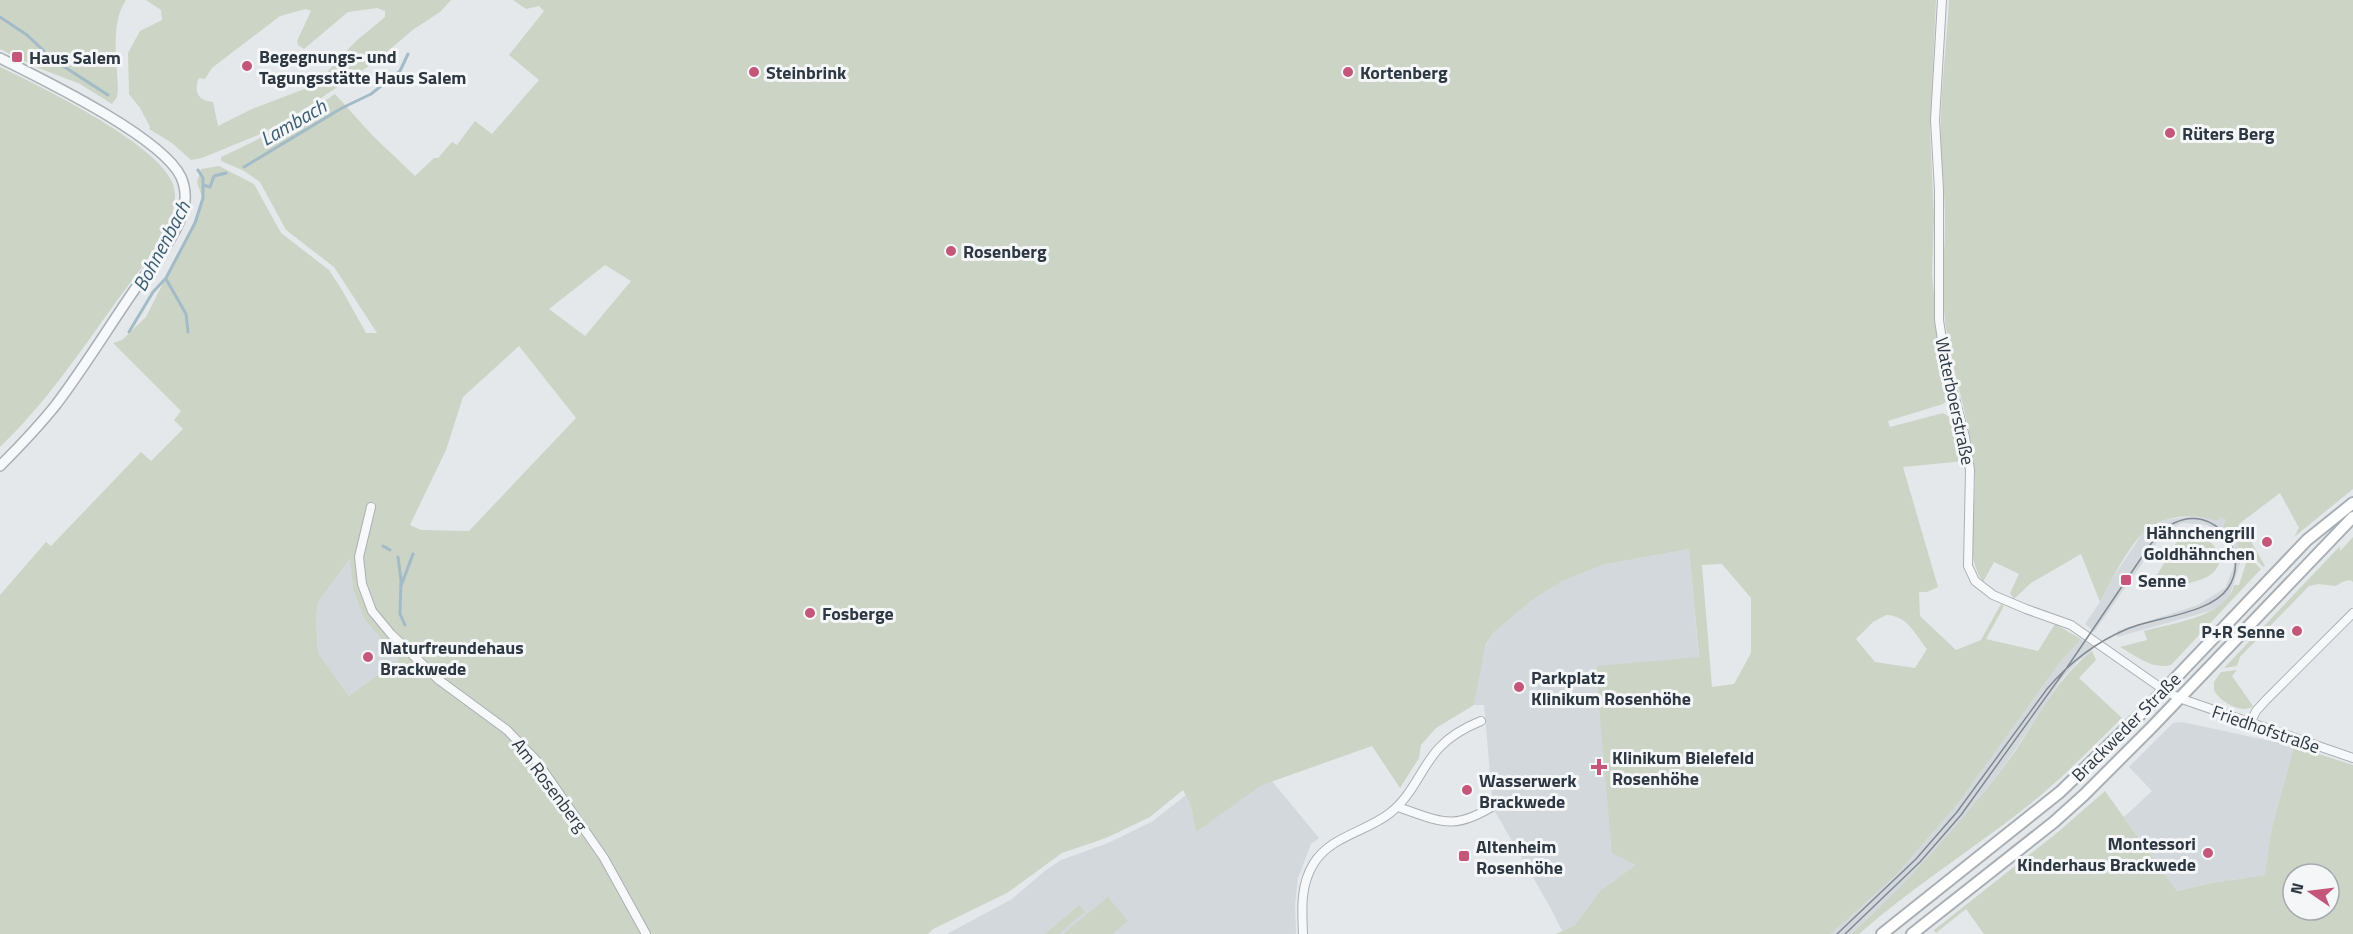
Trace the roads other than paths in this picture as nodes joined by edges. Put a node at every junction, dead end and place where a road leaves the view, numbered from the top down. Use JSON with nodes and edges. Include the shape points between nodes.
{"nodes":[{"id":1,"x":1942,"y":0,"type":"edge"},
{"id":2,"x":0,"y":58,"type":"edge"},
{"id":3,"x":0,"y":466,"type":"edge"},
{"id":4,"x":2353,"y":502,"type":"edge"},
{"id":5,"x":371,"y":507,"type":"dead end"},
{"id":6,"x":2353,"y":517,"type":"edge"},
{"id":7,"x":2353,"y":613,"type":"edge"},
{"id":8,"x":2164,"y":690,"type":"junction"},
{"id":9,"x":2179,"y":698,"type":"junction"},
{"id":10,"x":1481,"y":721,"type":"dead end"},
{"id":11,"x":2250,"y":724,"type":"junction"},
{"id":12,"x":2353,"y":758,"type":"edge"},
{"id":13,"x":1498,"y":803,"type":"dead end"},
{"id":14,"x":1398,"y":807,"type":"junction"},
{"id":15,"x":646,"y":934,"type":"edge"},
{"id":16,"x":1303,"y":934,"type":"edge"},
{"id":17,"x":1882,"y":934,"type":"edge"},
{"id":18,"x":1912,"y":934,"type":"edge"}],
"edges":[{"from":1,"to":8,"type":"street","name":"Waterboerstraße","via":[[1935,120],[1939,190],[1937,277],[1945,360],[1970,470],[1968,566],[1983,589],[2071,625]]},
{"from":2,"to":3,"type":"street","via":[[137,135],[172,163],[181,176],[185,195],[174,229],[101,341],[54,406]]},
{"from":4,"to":8,"type":"main road","name":"Brackweder Straße","via":[[2292,555]]},
{"from":5,"to":15,"type":"street","name":"Am Rosenberg","via":[[359,557],[362,584],[372,610],[439,680],[507,730],[536,760],[604,858]]},
{"from":6,"to":9,"type":"main road","name":"Brackweder Straße"},
{"from":7,"to":11,"type":"street","via":[[2266,700]]},
{"from":8,"to":9,"type":"street","name":"Waterboerstraße"},
{"from":8,"to":17,"type":"main road","name":"Brackweder Straße","via":[[2061,792]]},
{"from":9,"to":11,"type":"street","name":"Friedhofstraße"},
{"from":9,"to":18,"type":"main road","name":"Brackweder Straße","via":[[2054,822]]},
{"from":10,"to":14,"type":"street","via":[[1459,731],[1438,749]]},
{"from":11,"to":12,"type":"street","name":"Friedhofstraße"},
{"from":13,"to":14,"type":"street","via":[[1477,816],[1455,822],[1427,818]]},
{"from":14,"to":16,"type":"street","via":[[1318,857],[1305,885]]}]}
